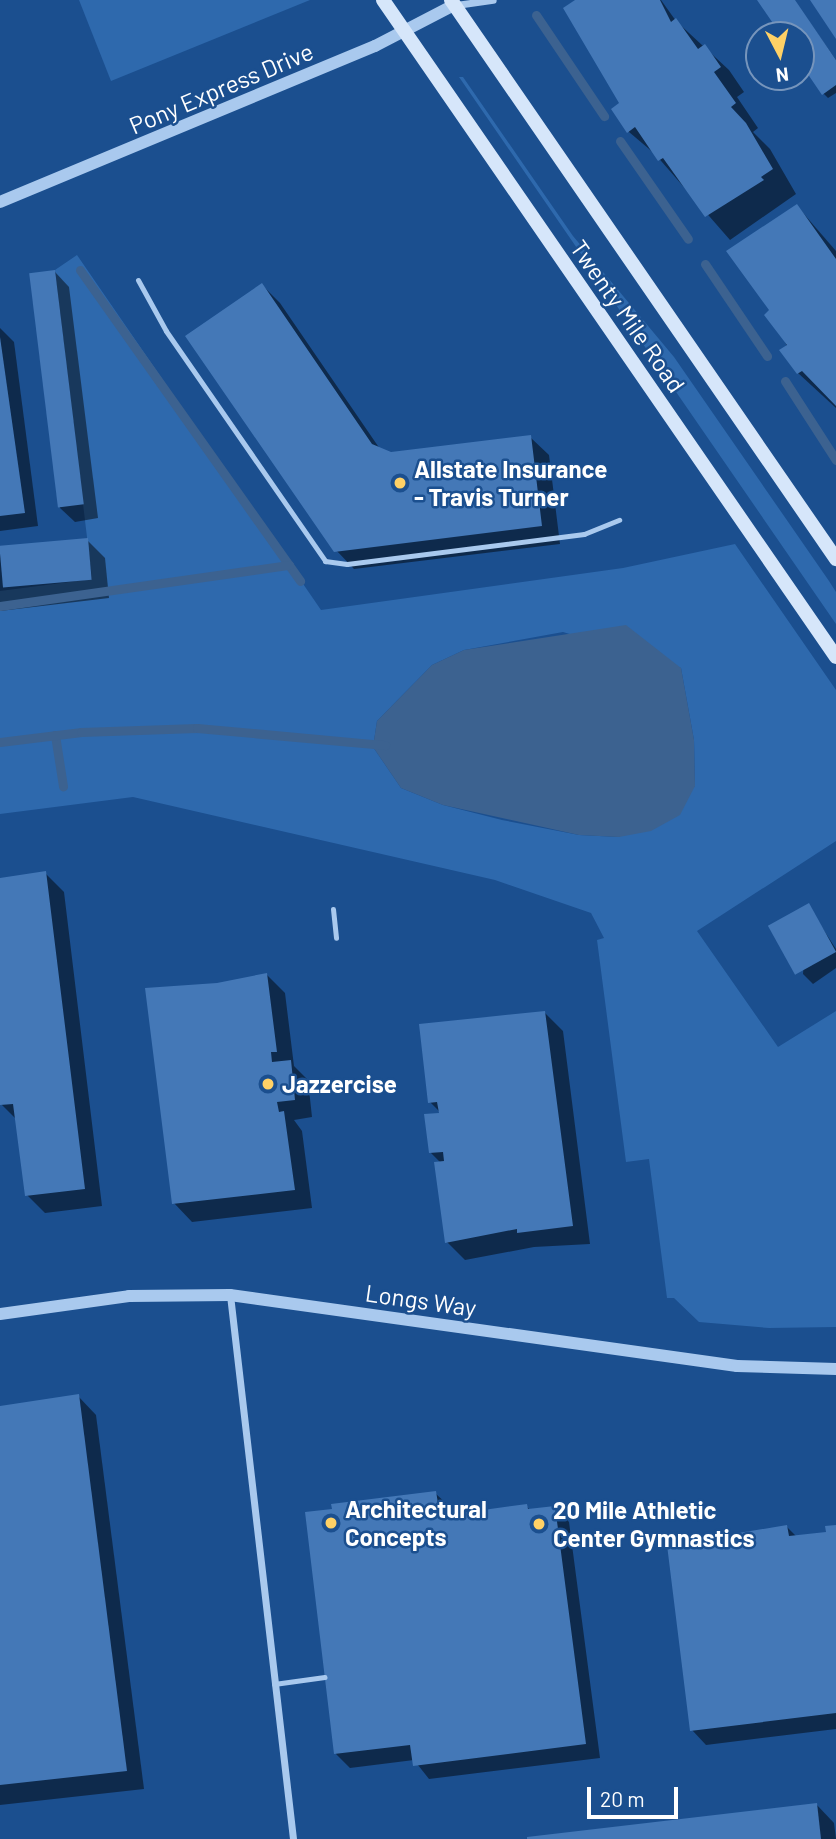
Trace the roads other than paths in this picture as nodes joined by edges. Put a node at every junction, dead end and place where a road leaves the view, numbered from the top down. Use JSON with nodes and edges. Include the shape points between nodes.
{"nodes":[{"id":1,"x":383,"y":0,"type":"edge"},
{"id":2,"x":493,"y":0,"type":"edge"},
{"id":3,"x":454,"y":2,"type":"edge"},
{"id":4,"x":404,"y":32,"type":"junction"},
{"id":5,"x":0,"y":202,"type":"edge"},
{"id":6,"x":138,"y":280,"type":"dead end"},
{"id":7,"x":619,"y":520,"type":"dead end"},
{"id":8,"x":836,"y":559,"type":"edge"},
{"id":9,"x":836,"y":657,"type":"edge"},
{"id":10,"x":333,"y":909,"type":"dead end"},
{"id":11,"x":336,"y":938,"type":"dead end"},
{"id":12,"x":230,"y":1295,"type":"junction"},
{"id":13,"x":0,"y":1314,"type":"edge"},
{"id":14,"x":836,"y":1369,"type":"edge"},
{"id":15,"x":325,"y":1677,"type":"dead end"},
{"id":16,"x":274,"y":1684,"type":"junction"},
{"id":17,"x":293,"y":1839,"type":"edge"}],
"edges":[{"from":1,"to":4,"type":"main road","name":"Twenty Mile Road"},
{"from":2,"to":3,"type":"street"},
{"from":3,"to":4,"type":"street","name":"Pony Express Drive"},
{"from":3,"to":8,"type":"main road","name":"Twenty Mile Road"},
{"from":4,"to":5,"type":"street","name":"Pony Express Drive"},
{"from":4,"to":9,"type":"main road","name":"Twenty Mile Road"},
{"from":6,"to":7,"type":"lane","via":[[166,331],[326,561],[347,564],[584,534]]},
{"from":10,"to":11,"type":"lane"},
{"from":12,"to":13,"type":"street","name":"Longs Way","via":[[129,1296]]},
{"from":12,"to":14,"type":"street","name":"Longs Way","via":[[737,1366]]},
{"from":12,"to":16,"type":"street"},
{"from":15,"to":16,"type":"lane"},
{"from":16,"to":17,"type":"street"}]}
